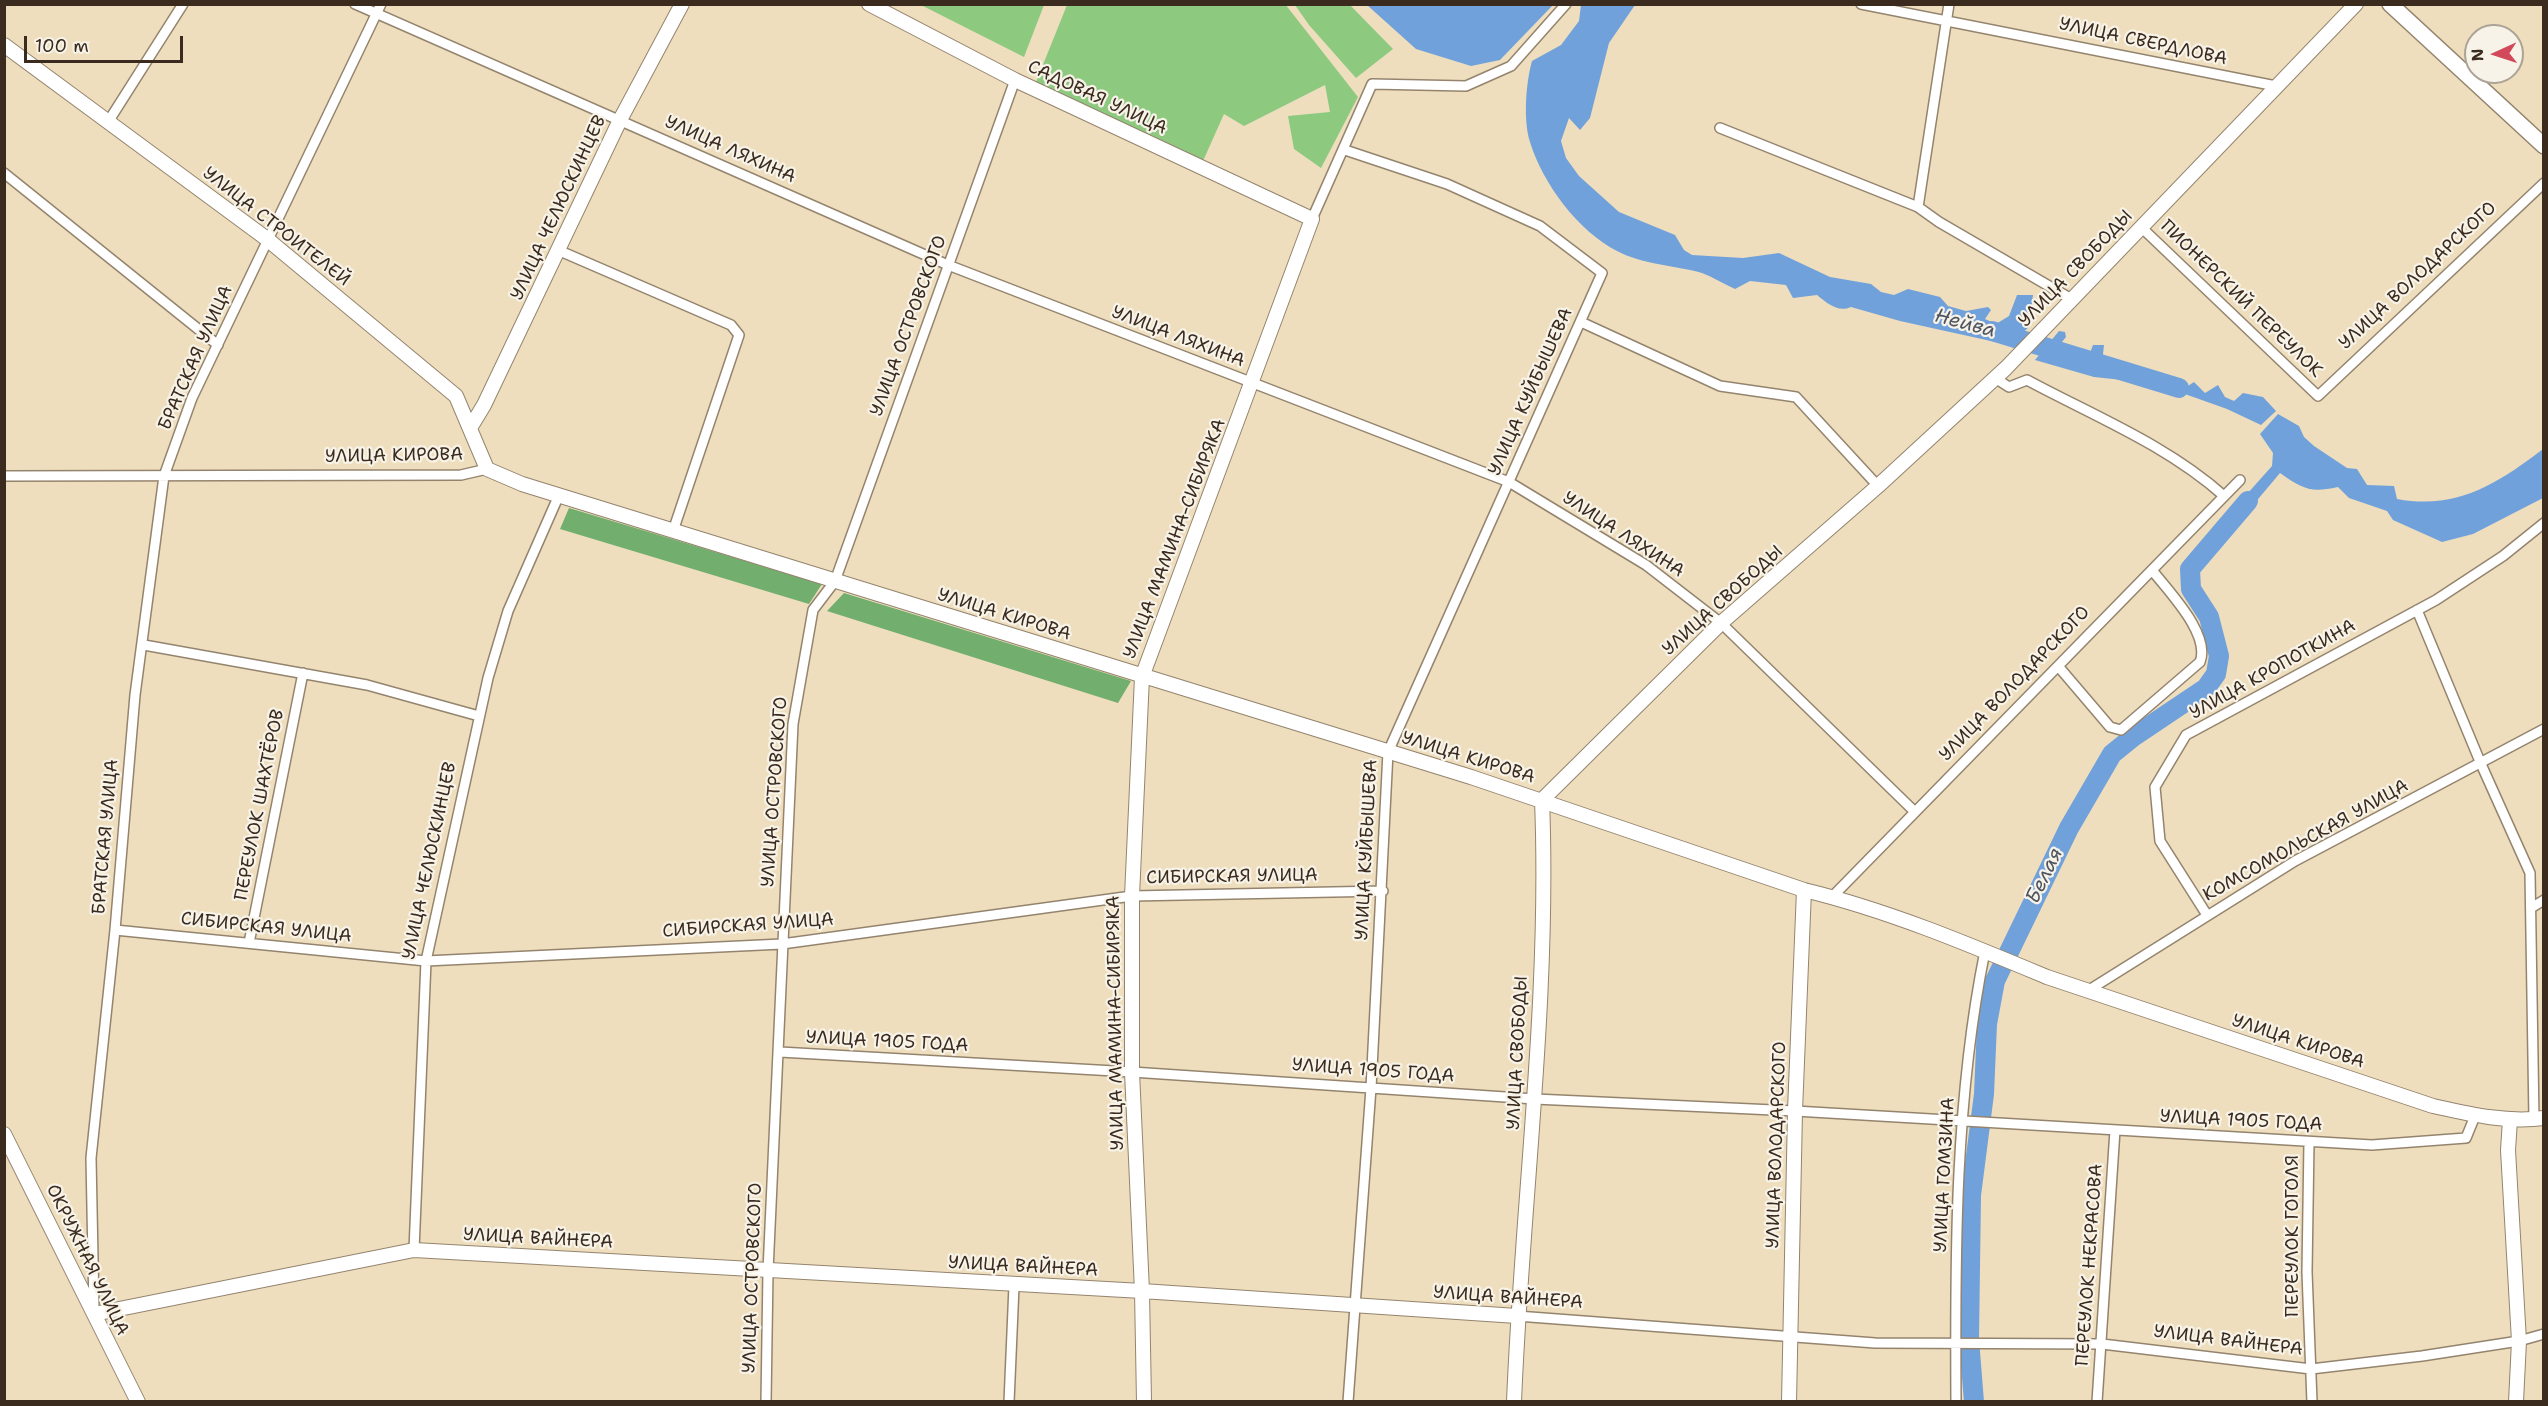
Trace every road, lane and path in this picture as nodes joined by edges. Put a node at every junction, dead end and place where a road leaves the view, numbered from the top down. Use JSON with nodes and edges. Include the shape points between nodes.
{"nodes":[{"id":1,"x":183,"y":4,"type":"edge"},
{"id":2,"x":355,"y":4,"type":"edge"},
{"id":3,"x":381,"y":4,"type":"edge"},
{"id":4,"x":682,"y":4,"type":"edge"},
{"id":5,"x":869,"y":4,"type":"edge"},
{"id":6,"x":1566,"y":4,"type":"edge"},
{"id":7,"x":1861,"y":4,"type":"edge"},
{"id":8,"x":1949,"y":4,"type":"edge"},
{"id":9,"x":2356,"y":4,"type":"edge"},
{"id":10,"x":2390,"y":4,"type":"edge"},
{"id":11,"x":376,"y":14,"type":"junction"},
{"id":12,"x":1946,"y":22,"type":"junction"},
{"id":13,"x":4,"y":45,"type":"edge"},
{"id":14,"x":1015,"y":80,"type":"junction"},
{"id":15,"x":2276,"y":86,"type":"junction"},
{"id":16,"x":620,"y":120,"type":"junction"},
{"id":17,"x":108,"y":122,"type":"junction"},
{"id":18,"x":1720,"y":128,"type":"dead end"},
{"id":19,"x":2544,"y":146,"type":"edge"},
{"id":20,"x":1345,"y":150,"type":"junction"},
{"id":21,"x":4,"y":173,"type":"edge"},
{"id":22,"x":2544,"y":183,"type":"edge"},
{"id":23,"x":1918,"y":207,"type":"junction"},
{"id":24,"x":1312,"y":219,"type":"junction"},
{"id":25,"x":2141,"y":227,"type":"junction"},
{"id":26,"x":267,"y":239,"type":"junction"},
{"id":27,"x":560,"y":251,"type":"junction"},
{"id":28,"x":948,"y":265,"type":"junction"},
{"id":29,"x":2073,"y":300,"type":"junction"},
{"id":30,"x":1581,"y":322,"type":"junction"},
{"id":31,"x":218,"y":345,"type":"junction"},
{"id":32,"x":2000,"y":373,"type":"junction"},
{"id":33,"x":1252,"y":384,"type":"junction"},
{"id":34,"x":2318,"y":396,"type":"joint"},
{"id":35,"x":470,"y":428,"type":"junction"},
{"id":36,"x":487,"y":469,"type":"junction"},
{"id":37,"x":4,"y":476,"type":"edge"},
{"id":38,"x":164,"y":477,"type":"junction"},
{"id":39,"x":2240,"y":480,"type":"dead end"},
{"id":40,"x":1509,"y":482,"type":"junction"},
{"id":41,"x":1878,"y":486,"type":"junction"},
{"id":42,"x":559,"y":495,"type":"junction"},
{"id":43,"x":2224,"y":496,"type":"junction"},
{"id":44,"x":2544,"y":523,"type":"edge"},
{"id":45,"x":674,"y":531,"type":"junction"},
{"id":46,"x":2152,"y":570,"type":"junction"},
{"id":47,"x":835,"y":581,"type":"junction"},
{"id":48,"x":2417,"y":610,"type":"junction"},
{"id":49,"x":1721,"y":623,"type":"junction"},
{"id":50,"x":144,"y":645,"type":"junction"},
{"id":51,"x":2058,"y":666,"type":"junction"},
{"id":52,"x":303,"y":674,"type":"junction"},
{"id":53,"x":1142,"y":677,"type":"junction"},
{"id":54,"x":479,"y":716,"type":"junction"},
{"id":55,"x":2544,"y":729,"type":"edge"},
{"id":56,"x":1388,"y":752,"type":"junction"},
{"id":57,"x":2481,"y":764,"type":"junction"},
{"id":58,"x":1542,"y":800,"type":"junction"},
{"id":59,"x":1915,"y":812,"type":"junction"},
{"id":60,"x":1804,"y":890,"type":"junction"},
{"id":61,"x":1383,"y":891,"type":"junction"},
{"id":62,"x":1132,"y":896,"type":"junction"},
{"id":63,"x":1832,"y":897,"type":"junction"},
{"id":64,"x":2544,"y":900,"type":"edge"},
{"id":65,"x":2531,"y":908,"type":"junction"},
{"id":66,"x":2207,"y":915,"type":"junction"},
{"id":67,"x":115,"y":930,"type":"junction"},
{"id":68,"x":249,"y":943,"type":"junction"},
{"id":69,"x":782,"y":944,"type":"junction"},
{"id":70,"x":1985,"y":951,"type":"junction"},
{"id":71,"x":426,"y":960,"type":"junction"},
{"id":72,"x":2089,"y":990,"type":"junction"},
{"id":73,"x":780,"y":1052,"type":"junction"},
{"id":74,"x":1132,"y":1072,"type":"junction"},
{"id":75,"x":1371,"y":1088,"type":"junction"},
{"id":76,"x":1535,"y":1099,"type":"junction"},
{"id":77,"x":1795,"y":1111,"type":"junction"},
{"id":78,"x":2475,"y":1116,"type":"junction"},
{"id":79,"x":2539,"y":1119,"type":"edge"},
{"id":80,"x":2510,"y":1120,"type":"junction"},
{"id":81,"x":1963,"y":1121,"type":"junction"},
{"id":82,"x":2115,"y":1130,"type":"junction"},
{"id":83,"x":4,"y":1134,"type":"edge"},
{"id":84,"x":2309,"y":1142,"type":"junction"},
{"id":85,"x":414,"y":1250,"type":"junction"},
{"id":86,"x":768,"y":1270,"type":"junction"},
{"id":87,"x":1014,"y":1286,"type":"junction"},
{"id":88,"x":1142,"y":1292,"type":"junction"},
{"id":89,"x":1354,"y":1307,"type":"junction"},
{"id":90,"x":94,"y":1314,"type":"junction"},
{"id":91,"x":1517,"y":1316,"type":"junction"},
{"id":92,"x":2544,"y":1334,"type":"edge"},
{"id":93,"x":1790,"y":1336,"type":"junction"},
{"id":94,"x":2519,"y":1341,"type":"junction"},
{"id":95,"x":1955,"y":1342,"type":"junction"},
{"id":96,"x":2102,"y":1344,"type":"junction"},
{"id":97,"x":2311,"y":1369,"type":"junction"},
{"id":98,"x":138,"y":1401,"type":"edge"},
{"id":99,"x":766,"y":1401,"type":"edge"},
{"id":100,"x":1009,"y":1401,"type":"edge"},
{"id":101,"x":1144,"y":1401,"type":"edge"},
{"id":102,"x":1348,"y":1401,"type":"edge"},
{"id":103,"x":1514,"y":1401,"type":"edge"},
{"id":104,"x":1789,"y":1401,"type":"edge"},
{"id":105,"x":1956,"y":1401,"type":"edge"},
{"id":106,"x":2097,"y":1401,"type":"edge"},
{"id":107,"x":2312,"y":1401,"type":"edge"},
{"id":108,"x":2516,"y":1401,"type":"edge"}],
"edges":[{"from":1,"to":17,"type":"street"},
{"from":2,"to":11,"type":"street","name":"УЛИЦА ЛЯХИНА"},
{"from":3,"to":11,"type":"street","name":"БРАТСКАЯ УЛИЦА"},
{"from":4,"to":16,"type":"main road","name":"УЛИЦА ЧЕЛЮСКИНЦЕВ"},
{"from":5,"to":14,"type":"main road","name":"САДОВАЯ УЛИЦА"},
{"from":6,"to":20,"type":"street","name":"УЛИЦА МАМИНА-СИБИРЯКА","via":[[1511,66],[1466,87],[1372,84]]},
{"from":7,"to":12,"type":"street","name":"УЛИЦА СВЕРДЛОВА"},
{"from":8,"to":12,"type":"street"},
{"from":9,"to":15,"type":"main road","name":"УЛИЦА СВОБОДЫ"},
{"from":10,"to":19,"type":"main road"},
{"from":11,"to":16,"type":"street","name":"УЛИЦА ЛЯХИНА"},
{"from":11,"to":26,"type":"street","name":"БРАТСКАЯ УЛИЦА"},
{"from":12,"to":15,"type":"street","name":"УЛИЦА СВЕРДЛОВА"},
{"from":12,"to":23,"type":"street"},
{"from":13,"to":17,"type":"main road","name":"УЛИЦА СТРОИТЕЛЕЙ"},
{"from":14,"to":24,"type":"main road","name":"САДОВАЯ УЛИЦА"},
{"from":14,"to":28,"type":"street","name":"УЛИЦА ОСТРОВСКОГО"},
{"from":15,"to":25,"type":"main road","name":"УЛИЦА СВОБОДЫ"},
{"from":16,"to":27,"type":"main road","name":"УЛИЦА ЧЕЛЮСКИНЦЕВ"},
{"from":16,"to":28,"type":"street","name":"УЛИЦА ЛЯХИНА"},
{"from":17,"to":26,"type":"main road","name":"УЛИЦА СТРОИТЕЛЕЙ"},
{"from":18,"to":23,"type":"street"},
{"from":20,"to":24,"type":"street","name":"УЛИЦА МАМИНА-СИБИРЯКА"},
{"from":20,"to":30,"type":"street","name":"УЛИЦА КУЙБЫШЕВА","via":[[1447,184],[1540,226],[1602,273]]},
{"from":21,"to":31,"type":"street"},
{"from":22,"to":34,"type":"street","name":"УЛИЦА ВОЛОДАРСКОГО"},
{"from":23,"to":29,"type":"street"},
{"from":24,"to":33,"type":"main road","name":"УЛИЦА МАМИНА-СИБИРЯКА"},
{"from":25,"to":29,"type":"main road","name":"УЛИЦА СВОБОДЫ"},
{"from":25,"to":34,"type":"street","name":"ПИОНЕРСКИЙ ПЕРЕУЛОК"},
{"from":26,"to":31,"type":"street","name":"БРАТСКАЯ УЛИЦА"},
{"from":26,"to":35,"type":"main road","name":"УЛИЦА СТРОИТЕЛЕЙ","via":[[456,396]]},
{"from":27,"to":35,"type":"main road","name":"УЛИЦА ЧЕЛЮСКИНЦЕВ"},
{"from":27,"to":45,"type":"street","via":[[731,325],[739,335]]},
{"from":28,"to":33,"type":"street","name":"УЛИЦА ЛЯХИНА"},
{"from":28,"to":47,"type":"street","name":"УЛИЦА ОСТРОВСКОГО"},
{"from":29,"to":32,"type":"main road","name":"УЛИЦА СВОБОДЫ"},
{"from":30,"to":40,"type":"street","name":"УЛИЦА КУЙБЫШЕВА"},
{"from":30,"to":41,"type":"street","via":[[1720,386],[1796,397]]},
{"from":31,"to":38,"type":"street","name":"БРАТСКАЯ УЛИЦА","via":[[192,398]]},
{"from":32,"to":41,"type":"main road","name":"УЛИЦА СВОБОДЫ"},
{"from":32,"to":43,"type":"street","via":[[2009,387],[2027,380],[2161,450],[2199,474]]},
{"from":33,"to":40,"type":"street","name":"УЛИЦА ЛЯХИНА"},
{"from":33,"to":53,"type":"main road","name":"УЛИЦА МАМИНА-СИБИРЯКА"},
{"from":35,"to":36,"type":"main road","name":"УЛИЦА СТРОИТЕЛЕЙ"},
{"from":36,"to":38,"type":"street","name":"УЛИЦА КИРОВА","via":[[461,476]]},
{"from":36,"to":42,"type":"main road","name":"УЛИЦА КИРОВА"},
{"from":37,"to":38,"type":"street","name":"УЛИЦА КИРОВА"},
{"from":38,"to":50,"type":"street","name":"БРАТСКАЯ УЛИЦА"},
{"from":39,"to":43,"type":"street","name":"УЛИЦА ВОЛОДАРСКОГО"},
{"from":40,"to":49,"type":"street","name":"УЛИЦА ЛЯХИНА","via":[[1646,565]]},
{"from":40,"to":56,"type":"street","name":"УЛИЦА КУЙБЫШЕВА"},
{"from":41,"to":49,"type":"main road","name":"УЛИЦА СВОБОДЫ"},
{"from":42,"to":45,"type":"main road","name":"УЛИЦА КИРОВА"},
{"from":42,"to":54,"type":"street","name":"УЛИЦА ЧЕЛЮСКИНЦЕВ","via":[[508,611]]},
{"from":43,"to":46,"type":"street","name":"УЛИЦА ВОЛОДАРСКОГО"},
{"from":44,"to":48,"type":"street","name":"УЛИЦА КРОПОТКИНА","via":[[2503,556]]},
{"from":45,"to":47,"type":"main road","name":"УЛИЦА КИРОВА"},
{"from":46,"to":51,"type":"street","name":"УЛИЦА ВОЛОДАРСКОГО"},
{"from":46,"to":51,"type":"street","name":"УЛИЦА КРОПОТКИНА","via":[[2198,631],[2203,654],[2200,662],[2121,730],[2110,727]]},
{"from":47,"to":53,"type":"main road","name":"УЛИЦА КИРОВА"},
{"from":47,"to":69,"type":"street","name":"УЛИЦА ОСТРОВСКОГО","via":[[813,610],[793,724]]},
{"from":48,"to":57,"type":"street"},
{"from":48,"to":66,"type":"street","name":"УЛИЦА КРОПОТКИНА","via":[[2186,735],[2155,787],[2160,841]]},
{"from":49,"to":58,"type":"main road","name":"УЛИЦА СВОБОДЫ"},
{"from":49,"to":59,"type":"street","name":"УЛИЦА ЛЯХИНА"},
{"from":50,"to":52,"type":"street"},
{"from":50,"to":67,"type":"street","name":"БРАТСКАЯ УЛИЦА","via":[[135,695]]},
{"from":51,"to":59,"type":"street","name":"УЛИЦА ВОЛОДАРСКОГО"},
{"from":52,"to":54,"type":"street","via":[[367,685]]},
{"from":52,"to":68,"type":"street","name":"ПЕРЕУЛОК ШАХТЁРОВ"},
{"from":53,"to":56,"type":"main road","name":"УЛИЦА КИРОВА"},
{"from":53,"to":62,"type":"main road","name":"УЛИЦА МАМИНА-СИБИРЯКА"},
{"from":54,"to":71,"type":"street","name":"УЛИЦА ЧЕЛЮСКИНЦЕВ"},
{"from":55,"to":57,"type":"street","name":"КОМСОМОЛЬСКАЯ УЛИЦА"},
{"from":56,"to":58,"type":"main road","name":"УЛИЦА КИРОВА"},
{"from":56,"to":61,"type":"street","name":"УЛИЦА КУЙБЫШЕВА"},
{"from":57,"to":65,"type":"street","via":[[2530,873]]},
{"from":57,"to":66,"type":"street","name":"КОМСОМОЛЬСКАЯ УЛИЦА","via":[[2295,861]]},
{"from":58,"to":60,"type":"main road","name":"УЛИЦА КИРОВА"},
{"from":58,"to":76,"type":"main road","name":"УЛИЦА СВОБОДЫ","via":[[1545,868]]},
{"from":59,"to":63,"type":"street","name":"УЛИЦА ВОЛОДАРСКОГО"},
{"from":60,"to":63,"type":"main road","name":"УЛИЦА КИРОВА"},
{"from":60,"to":77,"type":"main road","name":"УЛИЦА ВОЛОДАРСКОГО"},
{"from":61,"to":62,"type":"street","name":"СИБИРСКАЯ УЛИЦА"},
{"from":61,"to":75,"type":"street","name":"УЛИЦА КУЙБЫШЕВА"},
{"from":62,"to":69,"type":"street","name":"СИБИРСКАЯ УЛИЦА"},
{"from":62,"to":74,"type":"main road","name":"УЛИЦА МАМИНА-СИБИРЯКА"},
{"from":63,"to":70,"type":"main road","name":"УЛИЦА КИРОВА"},
{"from":64,"to":65,"type":"street"},
{"from":65,"to":79,"type":"street"},
{"from":66,"to":72,"type":"street","name":"КОМСОМОЛЬСКАЯ УЛИЦА"},
{"from":67,"to":68,"type":"street","name":"СИБИРСКАЯ УЛИЦА"},
{"from":67,"to":90,"type":"street","name":"БРАТСКАЯ УЛИЦА","via":[[91,1158]]},
{"from":68,"to":71,"type":"street","name":"СИБИРСКАЯ УЛИЦА"},
{"from":69,"to":71,"type":"street","name":"СИБИРСКАЯ УЛИЦА"},
{"from":69,"to":73,"type":"street","name":"УЛИЦА ОСТРОВСКОГО"},
{"from":70,"to":72,"type":"main road","name":"УЛИЦА КИРОВА"},
{"from":70,"to":81,"type":"street","name":"УЛИЦА ГОМЗИНА","via":[[1973,1014]]},
{"from":71,"to":85,"type":"street","name":"УЛИЦА ЧЕЛЮСКИНЦЕВ"},
{"from":72,"to":78,"type":"main road","name":"УЛИЦА КИРОВА","via":[[2421,1102]]},
{"from":73,"to":74,"type":"street","name":"УЛИЦА 1905 ГОДА"},
{"from":73,"to":86,"type":"street","name":"УЛИЦА ОСТРОВСКОГО"},
{"from":74,"to":75,"type":"street","name":"УЛИЦА 1905 ГОДА"},
{"from":74,"to":88,"type":"main road","name":"УЛИЦА МАМИНА-СИБИРЯКА"},
{"from":75,"to":76,"type":"street","name":"УЛИЦА 1905 ГОДА"},
{"from":75,"to":89,"type":"street","name":"УЛИЦА КУЙБЫШЕВА"},
{"from":76,"to":77,"type":"street","name":"УЛИЦА 1905 ГОДА"},
{"from":76,"to":91,"type":"main road","name":"УЛИЦА СВОБОДЫ"},
{"from":77,"to":81,"type":"street","name":"УЛИЦА 1905 ГОДА"},
{"from":77,"to":93,"type":"main road","name":"УЛИЦА ВОЛОДАРСКОГО"},
{"from":78,"to":80,"type":"main road","name":"УЛИЦА КИРОВА"},
{"from":78,"to":84,"type":"street","name":"УЛИЦА 1905 ГОДА","via":[[2466,1138],[2372,1145]]},
{"from":79,"to":80,"type":"main road","name":"УЛИЦА КИРОВА"},
{"from":80,"to":94,"type":"main road","via":[[2508,1150]]},
{"from":81,"to":82,"type":"street","name":"УЛИЦА 1905 ГОДА"},
{"from":81,"to":95,"type":"street","name":"УЛИЦА ГОМЗИНА"},
{"from":82,"to":84,"type":"street","name":"УЛИЦА 1905 ГОДА"},
{"from":82,"to":96,"type":"street","name":"ПЕРЕУЛОК НЕКРАСОВА"},
{"from":83,"to":90,"type":"main road","name":"ОКРУЖНАЯ УЛИЦА"},
{"from":84,"to":97,"type":"street","name":"ПЕРЕУЛОК ГОГОЛЯ","via":[[2307,1272]]},
{"from":85,"to":86,"type":"main road","name":"УЛИЦА ВАЙНЕРА"},
{"from":85,"to":90,"type":"main road","name":"УЛИЦА ВАЙНЕРА"},
{"from":86,"to":87,"type":"main road","name":"УЛИЦА ВАЙНЕРА"},
{"from":86,"to":99,"type":"street","name":"УЛИЦА ОСТРОВСКОГО"},
{"from":87,"to":88,"type":"main road","name":"УЛИЦА ВАЙНЕРА"},
{"from":87,"to":100,"type":"street"},
{"from":88,"to":89,"type":"main road","name":"УЛИЦА ВАЙНЕРА"},
{"from":88,"to":101,"type":"main road","name":"УЛИЦА МАМИНА-СИБИРЯКА"},
{"from":89,"to":91,"type":"main road","name":"УЛИЦА ВАЙНЕРА"},
{"from":89,"to":102,"type":"street","name":"УЛИЦА КУЙБЫШЕВА"},
{"from":90,"to":98,"type":"main road","name":"ОКРУЖНАЯ УЛИЦА"},
{"from":91,"to":93,"type":"street","name":"УЛИЦА ВАЙНЕРА"},
{"from":91,"to":103,"type":"main road","name":"УЛИЦА СВОБОДЫ"},
{"from":92,"to":94,"type":"street","name":"УЛИЦА ВАЙНЕРА"},
{"from":93,"to":95,"type":"street","name":"УЛИЦА ВАЙНЕРА","via":[[1875,1343]]},
{"from":93,"to":104,"type":"main road","name":"УЛИЦА ВОЛОДАРСКОГО"},
{"from":94,"to":97,"type":"street","name":"УЛИЦА ВАЙНЕРА"},
{"from":94,"to":108,"type":"main road"},
{"from":95,"to":96,"type":"street","name":"УЛИЦА ВАЙНЕРА"},
{"from":95,"to":105,"type":"street","name":"УЛИЦА ГОМЗИНА"},
{"from":96,"to":97,"type":"street","name":"УЛИЦА ВАЙНЕРА"},
{"from":96,"to":106,"type":"street","name":"ПЕРЕУЛОК НЕКРАСОВА"},
{"from":97,"to":107,"type":"street","name":"ПЕРЕУЛОК ГОГОЛЯ"}]}
